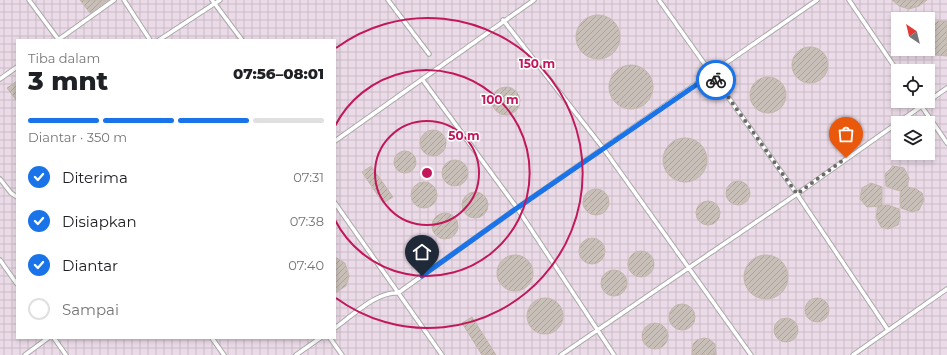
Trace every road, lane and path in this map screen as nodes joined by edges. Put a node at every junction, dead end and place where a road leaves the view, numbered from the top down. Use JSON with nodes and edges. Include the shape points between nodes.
{"nodes":[{"id":1,"x":29,"y":0,"type":"edge"},
{"id":2,"x":114,"y":0,"type":"edge"},
{"id":3,"x":124,"y":0,"type":"edge"},
{"id":4,"x":220,"y":0,"type":"edge"},
{"id":5,"x":388,"y":0,"type":"edge"},
{"id":6,"x":534,"y":0,"type":"edge"},
{"id":7,"x":659,"y":0,"type":"edge"},
{"id":8,"x":817,"y":0,"type":"edge"},
{"id":9,"x":849,"y":0,"type":"edge"},
{"id":10,"x":214,"y":2,"type":"edge"},
{"id":11,"x":503,"y":20,"type":"junction"},
{"id":12,"x":57,"y":39,"type":"edge"},
{"id":13,"x":59,"y":39,"type":"edge"},
{"id":14,"x":149,"y":39,"type":"edge"},
{"id":15,"x":160,"y":39,"type":"edge"},
{"id":16,"x":241,"y":39,"type":"edge"},
{"id":17,"x":429,"y":54,"type":"dead end"},
{"id":18,"x":893,"y":64,"type":"edge"},
{"id":19,"x":16,"y":68,"type":"edge"},
{"id":20,"x":712,"y":74,"type":"junction"},
{"id":21,"x":0,"y":79,"type":"edge"},
{"id":22,"x":422,"y":79,"type":"junction"},
{"id":23,"x":947,"y":88,"type":"edge"},
{"id":24,"x":935,"y":96,"type":"edge"},
{"id":25,"x":918,"y":108,"type":"edge"},
{"id":26,"x":922,"y":108,"type":"edge"},
{"id":27,"x":336,"y":140,"type":"edge"},
{"id":28,"x":947,"y":143,"type":"edge"},
{"id":29,"x":604,"y":148,"type":"junction"},
{"id":30,"x":0,"y":179,"type":"edge"},
{"id":31,"x":797,"y":194,"type":"junction"},
{"id":32,"x":16,"y":196,"type":"edge"},
{"id":33,"x":336,"y":204,"type":"edge"},
{"id":34,"x":517,"y":208,"type":"junction"},
{"id":35,"x":0,"y":260,"type":"edge"},
{"id":36,"x":689,"y":268,"type":"junction"},
{"id":37,"x":16,"y":283,"type":"edge"},
{"id":38,"x":947,"y":289,"type":"edge"},
{"id":39,"x":398,"y":293,"type":"junction"},
{"id":40,"x":336,"y":327,"type":"edge"},
{"id":41,"x":597,"y":330,"type":"junction"},
{"id":42,"x":888,"y":330,"type":"junction"},
{"id":43,"x":47,"y":339,"type":"edge"},
{"id":44,"x":55,"y":339,"type":"edge"},
{"id":45,"x":213,"y":339,"type":"edge"},
{"id":46,"x":319,"y":339,"type":"edge"},
{"id":47,"x":331,"y":339,"type":"edge"},
{"id":48,"x":25,"y":355,"type":"edge"},
{"id":49,"x":66,"y":355,"type":"edge"},
{"id":50,"x":224,"y":355,"type":"edge"},
{"id":51,"x":296,"y":355,"type":"edge"},
{"id":52,"x":342,"y":355,"type":"edge"},
{"id":53,"x":442,"y":355,"type":"edge"},
{"id":54,"x":561,"y":355,"type":"edge"},
{"id":55,"x":614,"y":355,"type":"edge"},
{"id":56,"x":751,"y":355,"type":"edge"},
{"id":57,"x":853,"y":355,"type":"edge"}],
"edges":[{"from":1,"to":12,"type":"lane"},
{"from":2,"to":13,"type":"lane"},
{"from":3,"to":14,"type":"lane"},
{"from":4,"to":10,"type":"lane"},
{"from":5,"to":17,"type":"lane"},
{"from":6,"to":11,"type":"lane"},
{"from":7,"to":20,"type":"lane"},
{"from":8,"to":20,"type":"lane"},
{"from":9,"to":18,"type":"lane"},
{"from":10,"to":15,"type":"lane"},
{"from":10,"to":16,"type":"lane"},
{"from":11,"to":22,"type":"lane"},
{"from":11,"to":29,"type":"lane"},
{"from":19,"to":21,"type":"lane"},
{"from":20,"to":29,"type":"lane"},
{"from":20,"to":31,"type":"lane"},
{"from":22,"to":27,"type":"lane"},
{"from":22,"to":34,"type":"lane"},
{"from":23,"to":24,"type":"lane"},
{"from":25,"to":31,"type":"lane"},
{"from":26,"to":28,"type":"lane"},
{"from":29,"to":34,"type":"lane"},
{"from":29,"to":36,"type":"lane"},
{"from":30,"to":32,"type":"lane"},
{"from":31,"to":36,"type":"lane"},
{"from":31,"to":42,"type":"lane"},
{"from":33,"to":39,"type":"lane"},
{"from":34,"to":39,"type":"lane"},
{"from":34,"to":41,"type":"lane"},
{"from":35,"to":37,"type":"lane"},
{"from":36,"to":41,"type":"lane"},
{"from":36,"to":56,"type":"lane"},
{"from":38,"to":42,"type":"lane"},
{"from":39,"to":40,"type":"lane","via":[[391,292],[380,296]]},
{"from":39,"to":53,"type":"lane"},
{"from":41,"to":54,"type":"lane"},
{"from":41,"to":55,"type":"lane"},
{"from":42,"to":57,"type":"lane"},
{"from":43,"to":48,"type":"lane"},
{"from":44,"to":49,"type":"lane"},
{"from":45,"to":50,"type":"lane"},
{"from":46,"to":51,"type":"lane"},
{"from":47,"to":52,"type":"lane"}]}
